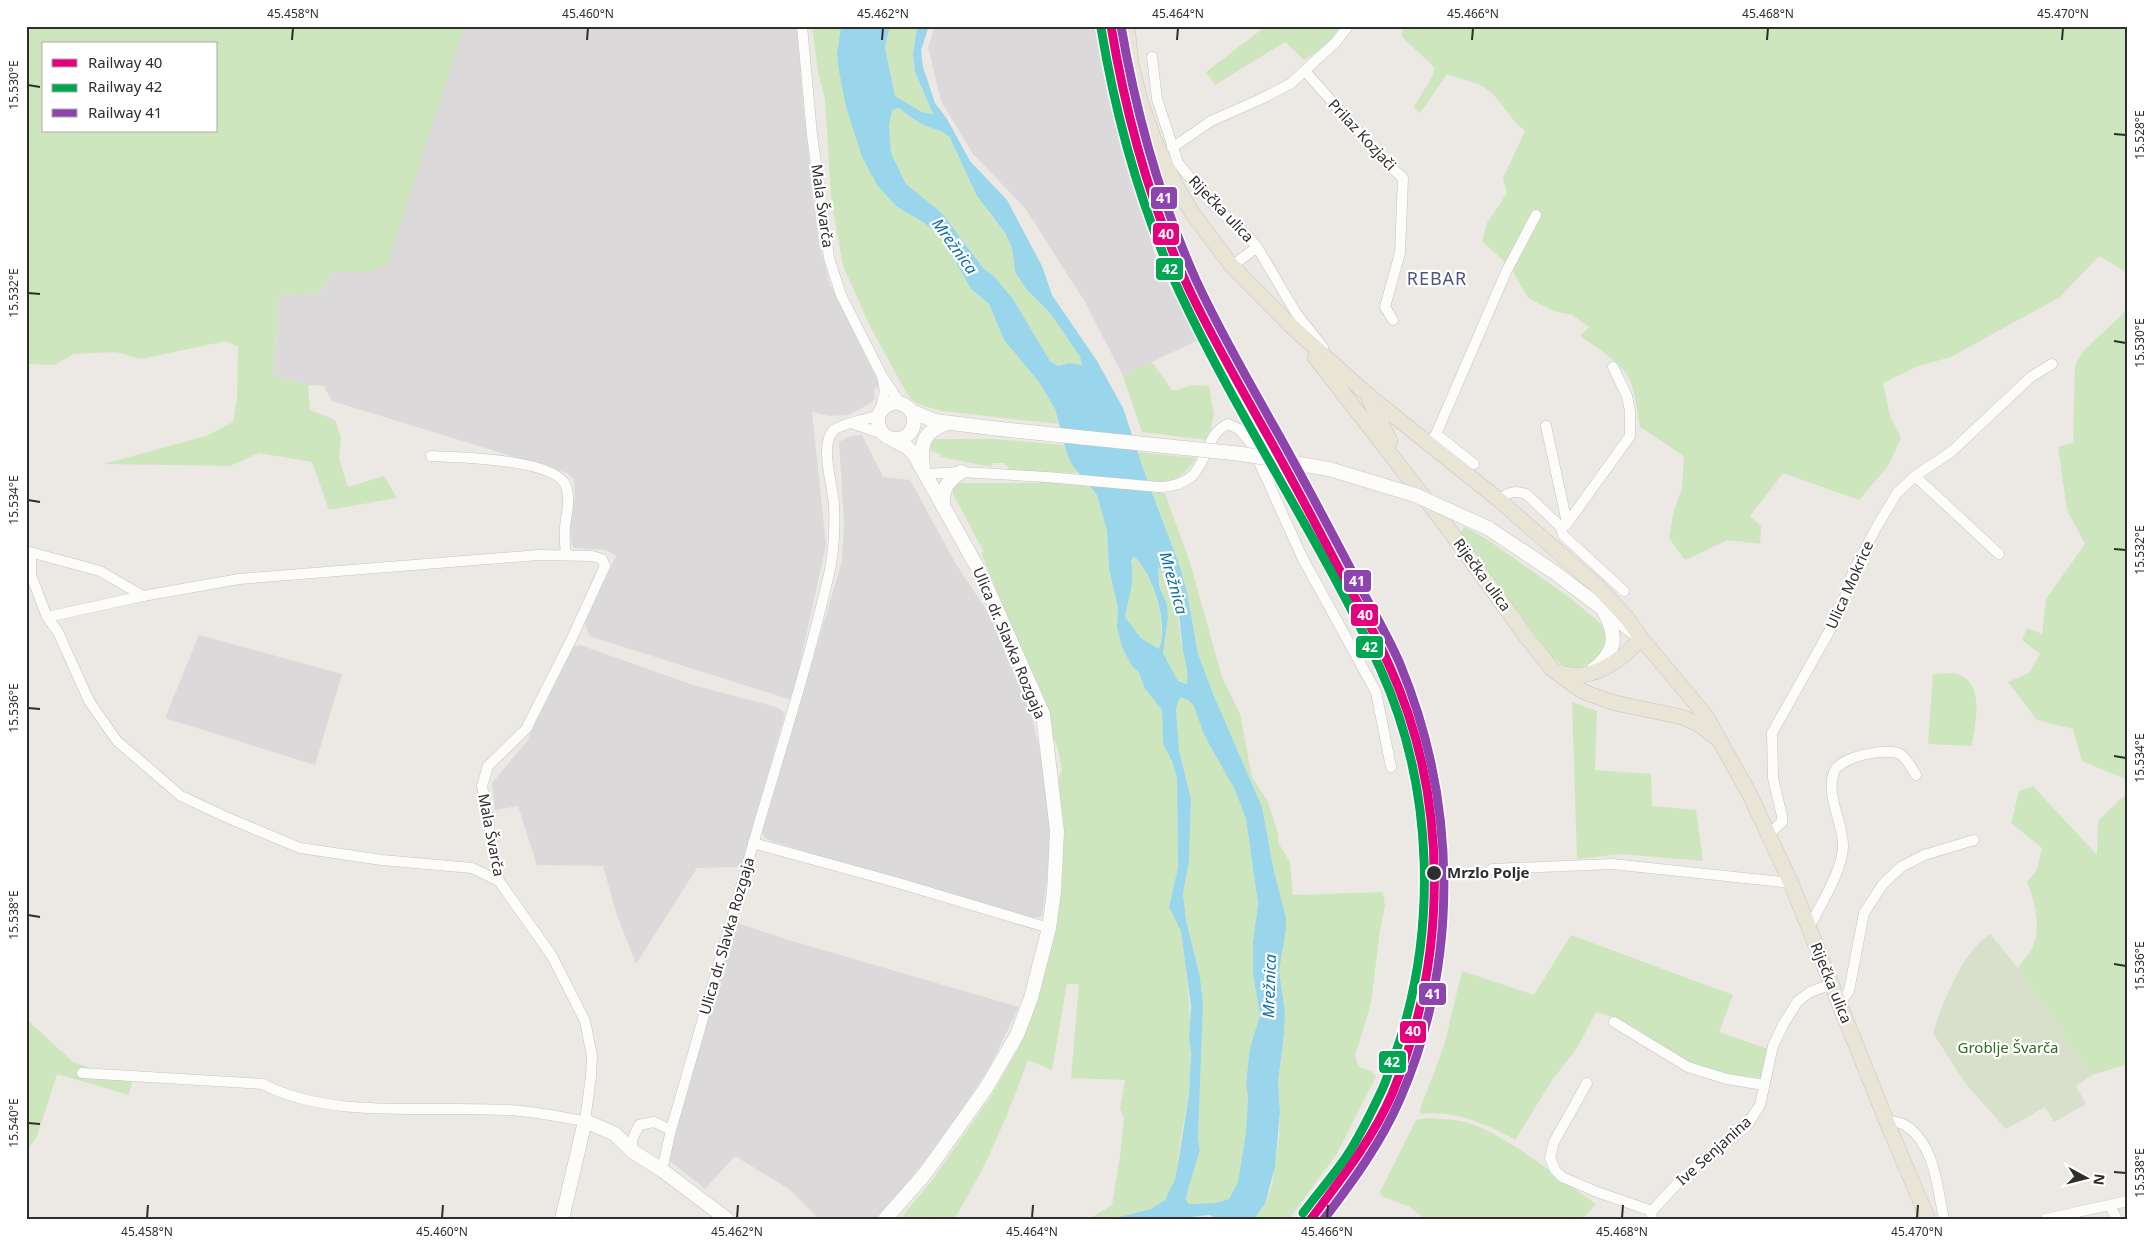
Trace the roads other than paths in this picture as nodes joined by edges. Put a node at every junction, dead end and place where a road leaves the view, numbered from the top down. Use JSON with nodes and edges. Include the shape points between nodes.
{"nodes":[{"id":1,"x":802,"y":26,"type":"edge"},
{"id":2,"x":1127,"y":26,"type":"edge"},
{"id":3,"x":1348,"y":26,"type":"edge"},
{"id":4,"x":1152,"y":58,"type":"dead end"},
{"id":5,"x":1305,"y":71,"type":"junction"},
{"id":6,"x":1172,"y":148,"type":"junction"},
{"id":7,"x":1536,"y":215,"type":"dead end"},
{"id":8,"x":1256,"y":247,"type":"junction"},
{"id":9,"x":1232,"y":266,"type":"junction"},
{"id":10,"x":1393,"y":320,"type":"dead end"},
{"id":11,"x":1291,"y":326,"type":"junction"},
{"id":12,"x":2052,"y":364,"type":"dead end"},
{"id":13,"x":1613,"y":367,"type":"dead end"},
{"id":14,"x":1346,"y":375,"type":"junction"},
{"id":15,"x":882,"y":376,"type":"junction"},
{"id":16,"x":1368,"y":395,"type":"junction"},
{"id":17,"x":906,"y":407,"type":"junction"},
{"id":18,"x":879,"y":413,"type":"junction"},
{"id":19,"x":935,"y":421,"type":"junction"},
{"id":20,"x":950,"y":422,"type":"junction"},
{"id":21,"x":853,"y":424,"type":"junction"},
{"id":22,"x":1546,"y":426,"type":"dead end"},
{"id":23,"x":913,"y":429,"type":"junction"},
{"id":24,"x":888,"y":437,"type":"junction"},
{"id":25,"x":1432,"y":439,"type":"junction"},
{"id":26,"x":914,"y":454,"type":"junction"},
{"id":27,"x":432,"y":456,"type":"dead end"},
{"id":28,"x":1474,"y":464,"type":"dead end"},
{"id":29,"x":925,"y":472,"type":"junction"},
{"id":30,"x":961,"y":472,"type":"junction"},
{"id":31,"x":1915,"y":476,"type":"junction"},
{"id":32,"x":1413,"y":482,"type":"junction"},
{"id":33,"x":1499,"y":500,"type":"junction"},
{"id":34,"x":944,"y":505,"type":"junction"},
{"id":35,"x":1564,"y":525,"type":"junction"},
{"id":36,"x":29,"y":552,"type":"edge"},
{"id":37,"x":2000,"y":554,"type":"dead end"},
{"id":38,"x":566,"y":555,"type":"junction"},
{"id":39,"x":1624,"y":591,"type":"dead end"},
{"id":40,"x":143,"y":596,"type":"junction"},
{"id":41,"x":1602,"y":608,"type":"junction"},
{"id":42,"x":48,"y":617,"type":"junction"},
{"id":43,"x":1641,"y":638,"type":"junction"},
{"id":44,"x":1552,"y":669,"type":"junction"},
{"id":45,"x":1591,"y":672,"type":"junction"},
{"id":46,"x":1726,"y":750,"type":"junction"},
{"id":47,"x":1391,"y":767,"type":"dead end"},
{"id":48,"x":1916,"y":775,"type":"dead end"},
{"id":49,"x":1769,"y":834,"type":"junction"},
{"id":50,"x":1974,"y":840,"type":"dead end"},
{"id":51,"x":754,"y":843,"type":"junction"},
{"id":52,"x":1492,"y":869,"type":"dead end"},
{"id":53,"x":499,"y":881,"type":"junction"},
{"id":54,"x":1791,"y":883,"type":"junction"},
{"id":55,"x":1049,"y":928,"type":"junction"},
{"id":56,"x":1809,"y":928,"type":"junction"},
{"id":57,"x":1832,"y":984,"type":"junction"},
{"id":58,"x":1839,"y":1004,"type":"junction"},
{"id":59,"x":1614,"y":1022,"type":"dead end"},
{"id":60,"x":82,"y":1073,"type":"dead end"},
{"id":61,"x":1587,"y":1082,"type":"dead end"},
{"id":62,"x":1764,"y":1085,"type":"junction"},
{"id":63,"x":1886,"y":1120,"type":"junction"},
{"id":64,"x":585,"y":1121,"type":"junction"},
{"id":65,"x":671,"y":1130,"type":"junction"},
{"id":66,"x":632,"y":1151,"type":"junction"},
{"id":67,"x":662,"y":1170,"type":"junction"},
{"id":68,"x":2128,"y":1201,"type":"edge"},
{"id":69,"x":2110,"y":1206,"type":"junction"},
{"id":70,"x":1651,"y":1215,"type":"edge"},
{"id":71,"x":562,"y":1219,"type":"edge"},
{"id":72,"x":727,"y":1219,"type":"edge"},
{"id":73,"x":885,"y":1219,"type":"edge"},
{"id":74,"x":1928,"y":1219,"type":"edge"},
{"id":75,"x":1944,"y":1219,"type":"edge"},
{"id":76,"x":2045,"y":1219,"type":"edge"},
{"id":77,"x":2117,"y":1219,"type":"edge"}],
"edges":[{"from":1,"to":15,"type":"street","name":"Mala Švarča","via":[[829,258],[841,295]]},
{"from":2,"to":9,"type":"main road","name":"Riječka ulica","via":[[1140,100],[1154,140],[1193,214]]},
{"from":3,"to":5,"type":"street"},
{"from":4,"to":6,"type":"street","name":"Riječka ulica","via":[[1156,99]]},
{"from":5,"to":6,"type":"street","via":[[1290,84],[1211,121]]},
{"from":5,"to":10,"type":"street","name":"Prilaz Kozjači","via":[[1384,162],[1403,178],[1400,253],[1385,307]]},
{"from":6,"to":8,"type":"street","name":"Riječka ulica","via":[[1178,163],[1210,202]]},
{"from":7,"to":25,"type":"street","via":[[1506,272]]},
{"from":8,"to":9,"type":"street","name":"Riječka ulica"},
{"from":8,"to":14,"type":"street","name":"Riječka ulica","via":[[1296,313]]},
{"from":9,"to":11,"type":"main road","name":"Riječka ulica"},
{"from":11,"to":14,"type":"main road","name":"Riječka ulica"},
{"from":11,"to":32,"type":"main road","name":"Riječka ulica"},
{"from":12,"to":31,"type":"street","name":"Ulica Mokrice","via":[[2031,377],[1951,452]]},
{"from":13,"to":35,"type":"street","via":[[1627,396],[1630,436]]},
{"from":14,"to":16,"type":"main road","name":"Riječka ulica"},
{"from":15,"to":17,"type":"street","name":"Mala Švarča"},
{"from":15,"to":18,"type":"street","via":[[885,390]]},
{"from":16,"to":25,"type":"main road","name":"Riječka ulica"},
{"from":16,"to":32,"type":"main road"},
{"from":17,"to":18,"type":"street","via":[[891,403]]},
{"from":17,"to":19,"type":"street"},
{"from":17,"to":23,"type":"street","via":[[914,417]]},
{"from":18,"to":21,"type":"street","name":"Ulica dr. Slavka Rozgaja"},
{"from":18,"to":24,"type":"street","via":[[878,425]]},
{"from":19,"to":20,"type":"street"},
{"from":19,"to":23,"type":"street","via":[[919,424]]},
{"from":20,"to":29,"type":"street","via":[[925,437],[921,451]]},
{"from":20,"to":41,"type":"street","bridge":true,"via":[[1242,454],[1329,469],[1415,495],[1488,528]]},
{"from":21,"to":24,"type":"street"},
{"from":21,"to":51,"type":"street","name":"Ulica dr. Slavka Rozgaja","via":[[832,432],[828,442],[834,505],[829,573]]},
{"from":22,"to":35,"type":"street"},
{"from":23,"to":24,"type":"street","via":[[905,437]]},
{"from":23,"to":26,"type":"street","name":"Ulica dr. Slavka Rozgaja"},
{"from":24,"to":26,"type":"street","name":"Ulica dr. Slavka Rozgaja"},
{"from":25,"to":28,"type":"street"},
{"from":25,"to":33,"type":"main road","name":"Riječka ulica"},
{"from":26,"to":29,"type":"street","name":"Ulica dr. Slavka Rozgaja"},
{"from":27,"to":38,"type":"street","via":[[487,458],[532,467],[562,479],[568,497],[564,530]]},
{"from":29,"to":30,"type":"street"},
{"from":29,"to":34,"type":"street","name":"Ulica dr. Slavka Rozgaja"},
{"from":30,"to":34,"type":"street","via":[[945,487]]},
{"from":30,"to":47,"type":"street","via":[[1174,487],[1194,474],[1222,427],[1228,424],[1240,429],[1250,442],[1302,556],[1376,692]]},
{"from":31,"to":37,"type":"street"},
{"from":31,"to":49,"type":"street","name":"Ulica Mokrice","via":[[1897,494],[1876,528],[1853,572],[1839,614],[1772,733],[1772,778],[1782,822]]},
{"from":32,"to":44,"type":"main road","name":"Riječka ulica"},
{"from":33,"to":35,"type":"street","via":[[1510,492],[1526,494]]},
{"from":33,"to":43,"type":"main road","name":"Riječka ulica","via":[[1597,586]]},
{"from":34,"to":55,"type":"street","name":"Ulica dr. Slavka Rozgaja","via":[[982,574],[1043,714],[1057,830]]},
{"from":35,"to":39,"type":"street","via":[[1563,535]]},
{"from":36,"to":40,"type":"street","via":[[100,571]]},
{"from":36,"to":42,"type":"street","via":[[31,575]]},
{"from":38,"to":40,"type":"street","via":[[239,579]]},
{"from":38,"to":53,"type":"street","name":"Mala Švarča","via":[[592,556],[602,559],[605,566],[526,729],[488,766],[482,786]]},
{"from":40,"to":42,"type":"street"},
{"from":41,"to":43,"type":"street"},
{"from":41,"to":45,"type":"street","via":[[1613,630],[1613,645],[1605,660]]},
{"from":42,"to":53,"type":"street","via":[[89,701],[117,741],[181,796],[300,848],[472,868]]},
{"from":43,"to":45,"type":"main road","via":[[1614,663]]},
{"from":43,"to":46,"type":"main road","name":"Riječka ulica","via":[[1706,716]]},
{"from":44,"to":45,"type":"main road","via":[[1570,675]]},
{"from":44,"to":46,"type":"main road","name":"Riječka ulica","via":[[1589,694],[1682,717],[1700,725]]},
{"from":46,"to":49,"type":"main road","name":"Riječka ulica"},
{"from":48,"to":56,"type":"street","via":[[1901,754],[1892,752],[1851,758],[1834,771],[1831,783],[1843,846],[1838,867]]},
{"from":49,"to":54,"type":"main road","name":"Riječka ulica"},
{"from":50,"to":58,"type":"street","via":[[1924,854],[1901,867],[1883,884],[1864,913],[1849,990]]},
{"from":51,"to":55,"type":"street"},
{"from":51,"to":65,"type":"street","name":"Ulica dr. Slavka Rozgaja"},
{"from":52,"to":54,"type":"street","via":[[1612,864]]},
{"from":53,"to":64,"type":"street","name":"Mala Švarča","via":[[552,956],[585,1022],[592,1056]]},
{"from":54,"to":56,"type":"main road","name":"Riječka ulica"},
{"from":55,"to":73,"type":"street","name":"Ulica dr. Slavka Rozgaja","via":[[1031,998],[1017,1036],[986,1088],[929,1167]]},
{"from":56,"to":57,"type":"main road","name":"Riječka ulica"},
{"from":57,"to":58,"type":"main road","name":"Riječka ulica"},
{"from":57,"to":62,"type":"street","name":"Ive Senjanina","via":[[1810,992],[1798,1001],[1773,1046]]},
{"from":58,"to":63,"type":"main road","name":"Riječka ulica"},
{"from":59,"to":62,"type":"street","via":[[1688,1067],[1727,1080]]},
{"from":60,"to":64,"type":"street","via":[[263,1084],[280,1093],[331,1106],[506,1110]]},
{"from":61,"to":70,"type":"street","name":"Ive Senjanina","via":[[1554,1142],[1550,1158],[1555,1170],[1562,1177]]},
{"from":62,"to":70,"type":"street","name":"Ive Senjanina","via":[[1760,1105],[1746,1126],[1685,1175]]},
{"from":63,"to":74,"type":"main road","name":"Riječka ulica"},
{"from":63,"to":75,"type":"street","via":[[1904,1124],[1920,1138],[1928,1152]]},
{"from":64,"to":66,"type":"street","via":[[615,1134]]},
{"from":64,"to":71,"type":"street","name":"Mala Švarča"},
{"from":65,"to":66,"type":"street","via":[[654,1122],[638,1125]]},
{"from":65,"to":67,"type":"street","name":"Ulica dr. Slavka Rozgaja"},
{"from":66,"to":67,"type":"street"},
{"from":67,"to":72,"type":"street"},
{"from":68,"to":69,"type":"street"},
{"from":69,"to":76,"type":"street"},
{"from":69,"to":77,"type":"street"}]}
